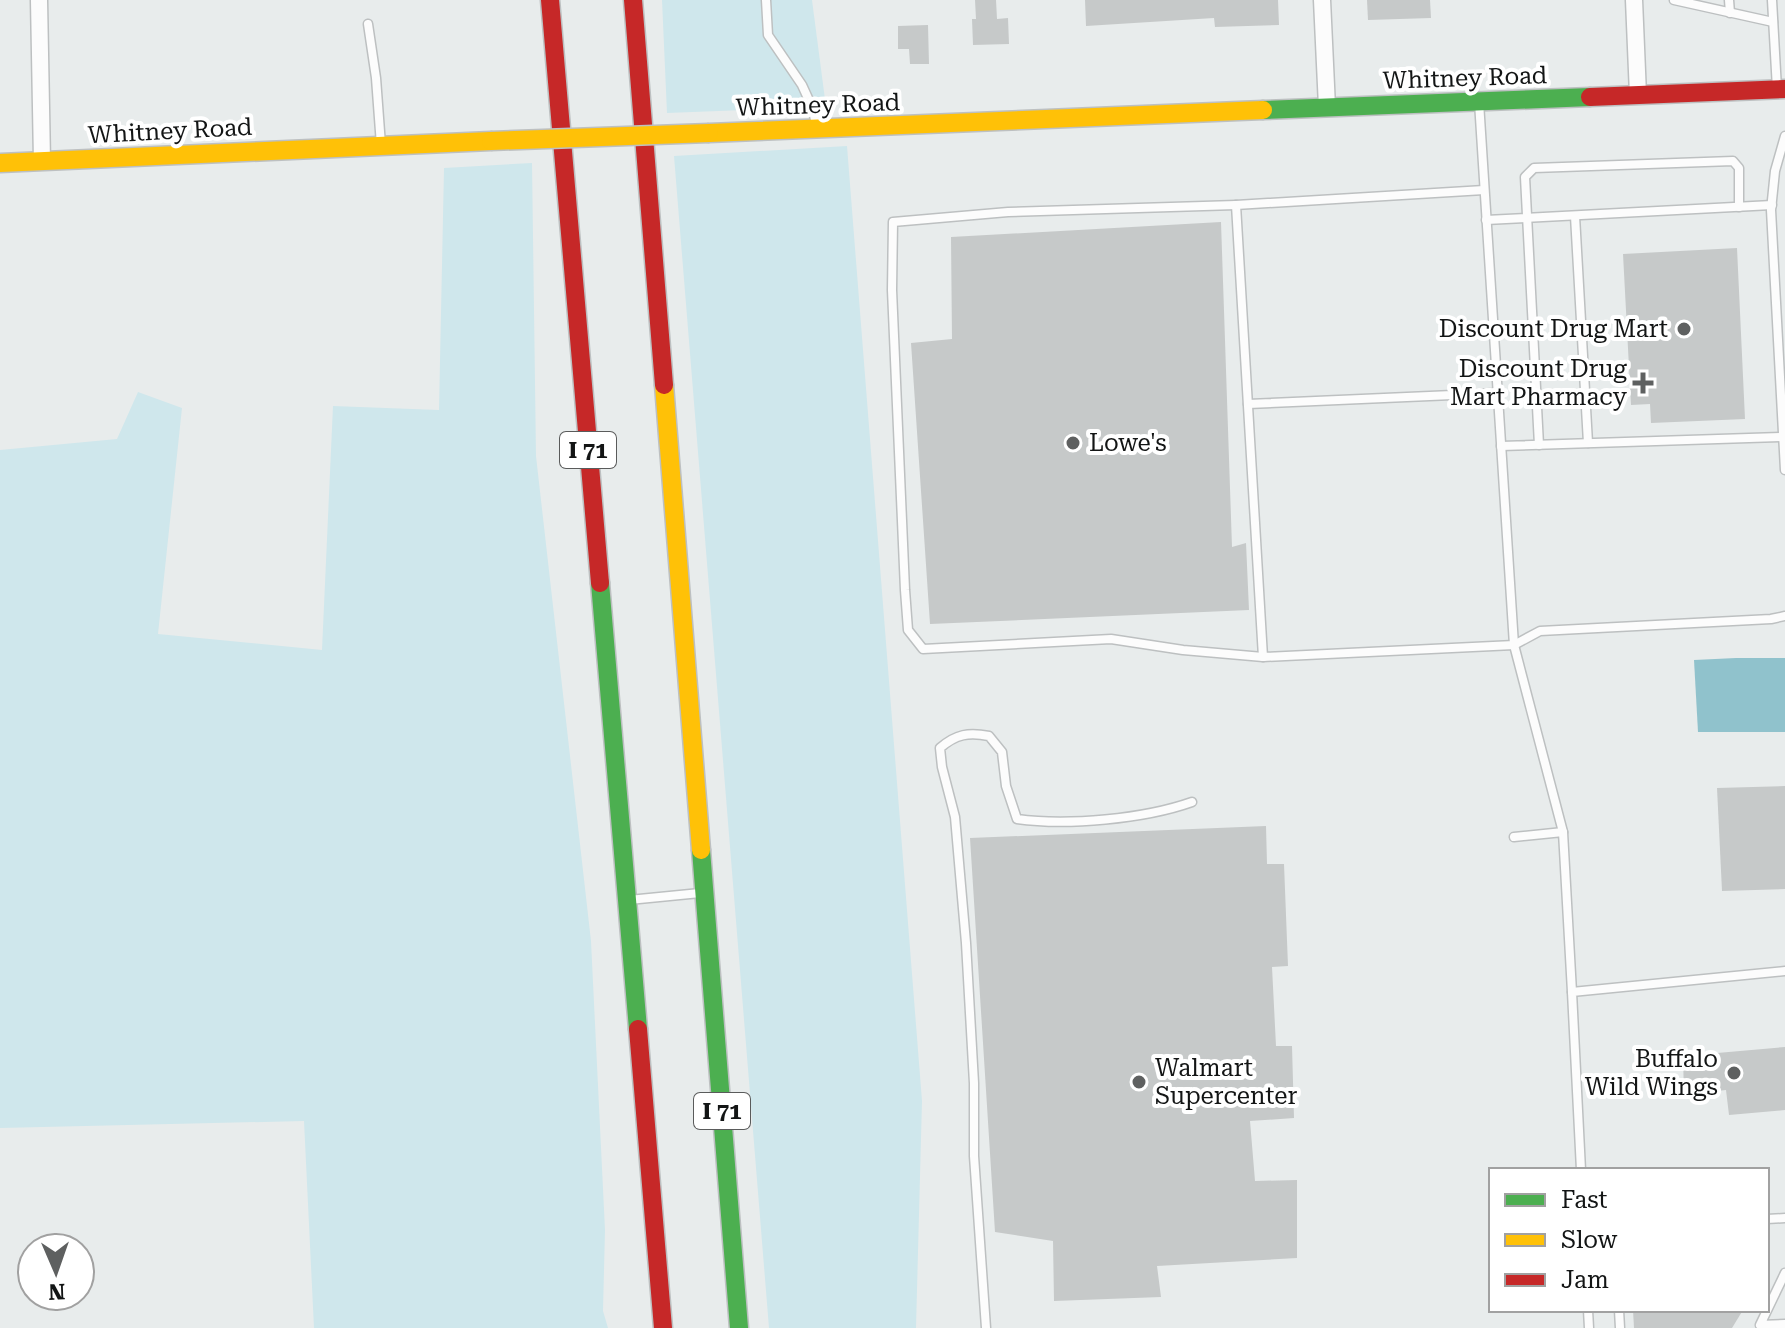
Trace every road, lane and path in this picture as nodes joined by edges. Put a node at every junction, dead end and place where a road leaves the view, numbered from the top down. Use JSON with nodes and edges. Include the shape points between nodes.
{"nodes":[{"id":1,"x":39,"y":0,"type":"edge"},
{"id":2,"x":550,"y":0,"type":"edge"},
{"id":3,"x":633,"y":0,"type":"edge"},
{"id":4,"x":766,"y":0,"type":"edge"},
{"id":5,"x":1322,"y":0,"type":"edge"},
{"id":6,"x":1634,"y":0,"type":"edge"},
{"id":7,"x":1674,"y":0,"type":"edge"},
{"id":8,"x":1729,"y":0,"type":"edge"},
{"id":9,"x":1772,"y":0,"type":"edge"},
{"id":10,"x":1730,"y":13,"type":"junction"},
{"id":11,"x":1773,"y":22,"type":"junction"},
{"id":12,"x":368,"y":24,"type":"dead end"},
{"id":13,"x":1781,"y":89,"type":"edge"},
{"id":14,"x":1638,"y":95,"type":"junction"},
{"id":15,"x":1479,"y":102,"type":"junction"},
{"id":16,"x":1327,"y":107,"type":"junction"},
{"id":17,"x":817,"y":129,"type":"junction"},
{"id":18,"x":1785,"y":136,"type":"edge"},
{"id":19,"x":381,"y":146,"type":"junction"},
{"id":20,"x":42,"y":161,"type":"junction"},
{"id":21,"x":0,"y":163,"type":"edge"},
{"id":22,"x":1484,"y":190,"type":"junction"},
{"id":23,"x":1236,"y":205,"type":"junction"},
{"id":24,"x":1772,"y":205,"type":"junction"},
{"id":25,"x":1739,"y":207,"type":"junction"},
{"id":26,"x":1575,"y":216,"type":"junction"},
{"id":27,"x":1526,"y":218,"type":"junction"},
{"id":28,"x":1486,"y":220,"type":"junction"},
{"id":29,"x":1498,"y":393,"type":"junction"},
{"id":30,"x":1248,"y":404,"type":"junction"},
{"id":31,"x":1782,"y":437,"type":"junction"},
{"id":32,"x":1588,"y":443,"type":"junction"},
{"id":33,"x":1539,"y":445,"type":"junction"},
{"id":34,"x":1501,"y":446,"type":"junction"},
{"id":35,"x":1785,"y":470,"type":"edge"},
{"id":36,"x":1785,"y":616,"type":"edge"},
{"id":37,"x":1514,"y":645,"type":"junction"},
{"id":38,"x":1263,"y":657,"type":"junction"},
{"id":39,"x":1192,"y":802,"type":"dead end"},
{"id":40,"x":1563,"y":832,"type":"junction"},
{"id":41,"x":1514,"y":837,"type":"dead end"},
{"id":42,"x":704,"y":893,"type":"junction"},
{"id":43,"x":626,"y":900,"type":"junction"},
{"id":44,"x":1785,"y":971,"type":"edge"},
{"id":45,"x":1572,"y":992,"type":"junction"},
{"id":46,"x":1581,"y":1168,"type":"edge"},
{"id":47,"x":1785,"y":1273,"type":"edge"},
{"id":48,"x":1769,"y":1306,"type":"edge"},
{"id":49,"x":1766,"y":1312,"type":"edge"},
{"id":50,"x":1785,"y":1324,"type":"edge"},
{"id":51,"x":663,"y":1328,"type":"edge"},
{"id":52,"x":739,"y":1328,"type":"edge"},
{"id":53,"x":986,"y":1328,"type":"edge"}],
"edges":[{"from":1,"to":20,"type":"street"},
{"from":2,"to":43,"type":"main road","number":"I 71"},
{"from":3,"to":42,"type":"main road","number":"I 71"},
{"from":4,"to":17,"type":"lane","via":[[768,35],[802,85]]},
{"from":5,"to":16,"type":"street"},
{"from":6,"to":14,"type":"street"},
{"from":7,"to":10,"type":"lane"},
{"from":8,"to":10,"type":"lane"},
{"from":9,"to":11,"type":"lane"},
{"from":10,"to":11,"type":"lane"},
{"from":11,"to":13,"type":"lane"},
{"from":12,"to":19,"type":"lane"},
{"from":13,"to":14,"type":"main road","name":"Whitney Road"},
{"from":14,"to":15,"type":"main road","name":"Whitney Road"},
{"from":15,"to":16,"type":"main road","name":"Whitney Road"},
{"from":15,"to":22,"type":"lane"},
{"from":16,"to":17,"type":"main road","name":"Whitney Road"},
{"from":17,"to":19,"type":"main road","name":"Whitney Road","bridge":true},
{"from":18,"to":24,"type":"lane"},
{"from":19,"to":20,"type":"main road","name":"Whitney Road"},
{"from":20,"to":21,"type":"main road","name":"Whitney Road"},
{"from":22,"to":23,"type":"lane"},
{"from":22,"to":28,"type":"lane"},
{"from":23,"to":30,"type":"lane"},
{"from":23,"to":38,"type":"lane","via":[[1008,212],[893,222],[902,537],[908,630],[923,649],[1111,639]]},
{"from":24,"to":25,"type":"lane"},
{"from":24,"to":31,"type":"lane"},
{"from":25,"to":26,"type":"lane"},
{"from":25,"to":27,"type":"lane","via":[[1739,168],[1733,161],[1534,168],[1525,177]]},
{"from":26,"to":27,"type":"lane"},
{"from":26,"to":32,"type":"lane"},
{"from":27,"to":28,"type":"lane"},
{"from":27,"to":33,"type":"lane"},
{"from":28,"to":29,"type":"lane"},
{"from":29,"to":30,"type":"lane"},
{"from":29,"to":34,"type":"lane"},
{"from":30,"to":38,"type":"lane"},
{"from":31,"to":32,"type":"lane"},
{"from":31,"to":35,"type":"lane"},
{"from":32,"to":33,"type":"lane"},
{"from":33,"to":34,"type":"lane"},
{"from":34,"to":37,"type":"lane"},
{"from":36,"to":37,"type":"lane","via":[[1540,631]]},
{"from":37,"to":38,"type":"lane"},
{"from":37,"to":40,"type":"lane"},
{"from":39,"to":53,"type":"lane","via":[[1147,814],[1044,823],[1017,819],[1002,752],[989,736],[972,732],[953,737],[940,748],[955,817],[964,928]]},
{"from":40,"to":41,"type":"lane"},
{"from":40,"to":45,"type":"lane"},
{"from":42,"to":43,"type":"lane"},
{"from":42,"to":52,"type":"main road","number":"I 71"},
{"from":43,"to":51,"type":"main road","number":"I 71"},
{"from":44,"to":45,"type":"lane"},
{"from":45,"to":46,"type":"lane"},
{"from":47,"to":48,"type":"lane"},
{"from":49,"to":50,"type":"lane","via":[[1760,1325]]}]}
